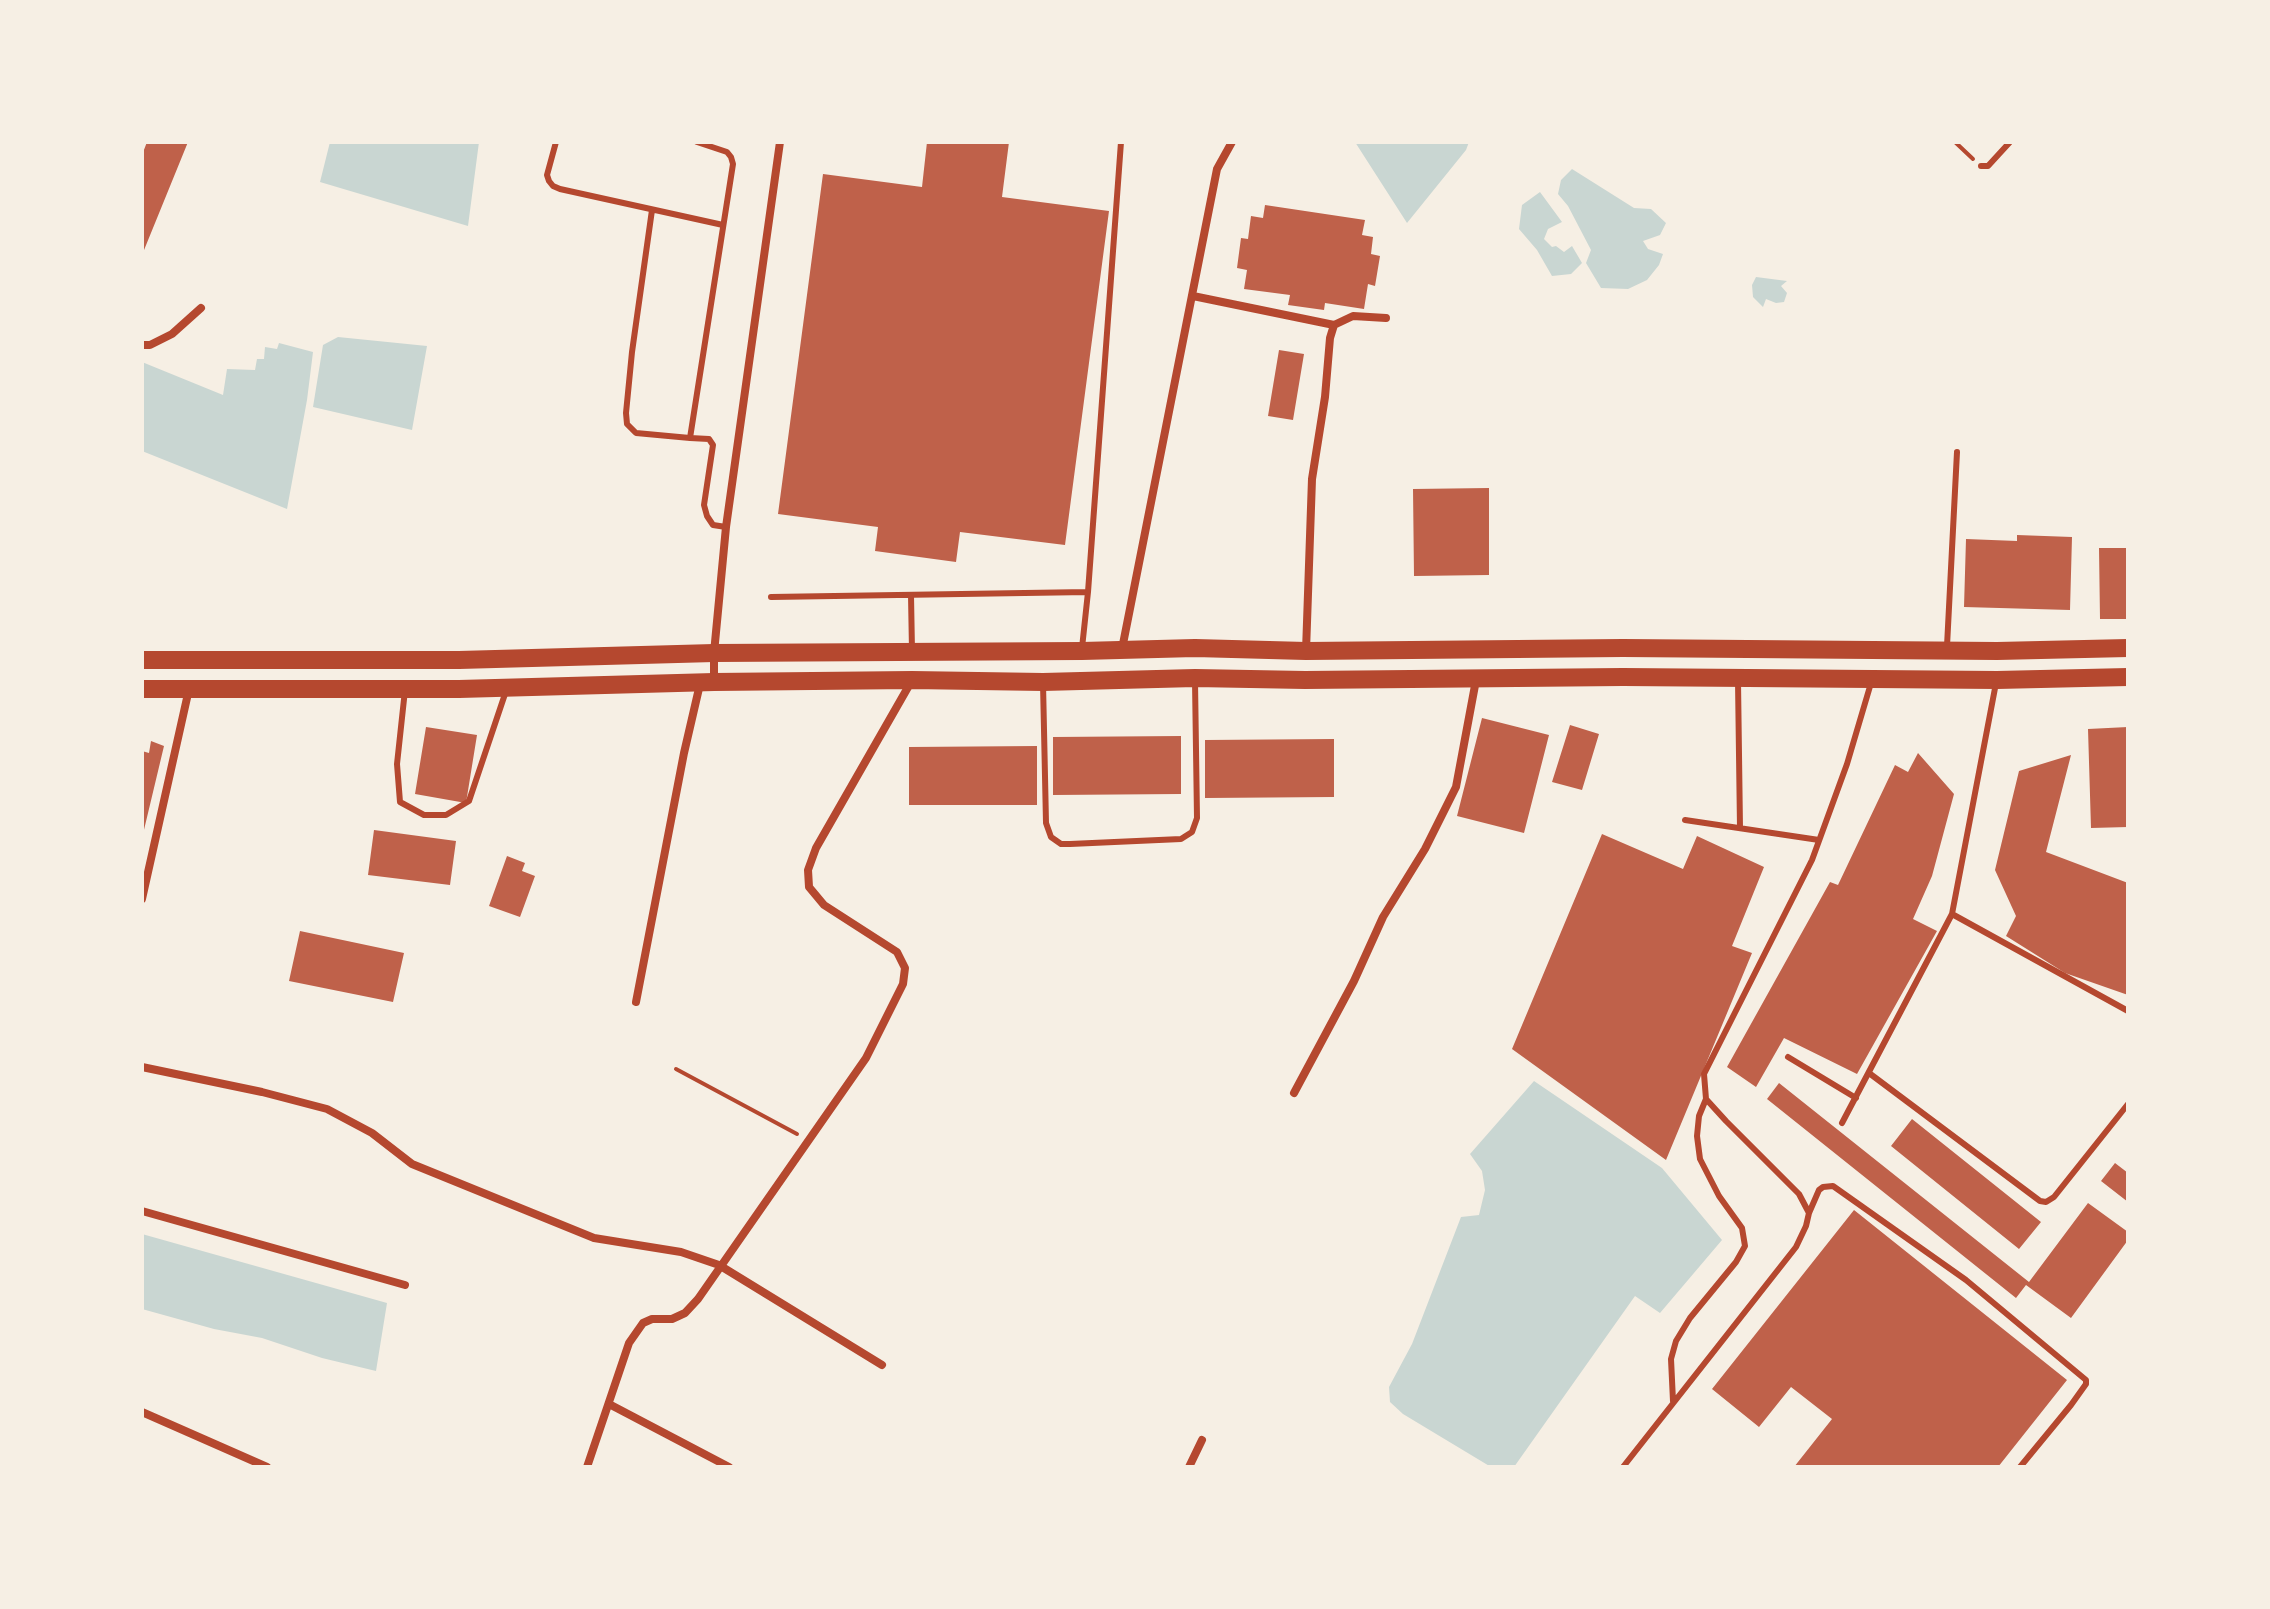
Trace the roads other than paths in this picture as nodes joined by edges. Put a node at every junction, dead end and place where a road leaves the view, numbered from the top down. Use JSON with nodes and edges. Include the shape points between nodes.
{"nodes":[{"id":1,"x":556,"y":142,"type":"edge"},
{"id":2,"x":697,"y":142,"type":"edge"},
{"id":3,"x":780,"y":142,"type":"edge"},
{"id":4,"x":1121,"y":142,"type":"edge"},
{"id":5,"x":1232,"y":142,"type":"edge"},
{"id":6,"x":2010,"y":142,"type":"edge"},
{"id":7,"x":1981,"y":166,"type":"road end"},
{"id":8,"x":652,"y":210,"type":"junction"},
{"id":9,"x":723,"y":225,"type":"junction"},
{"id":10,"x":1193,"y":296,"type":"junction"},
{"id":11,"x":201,"y":308,"type":"dead end"},
{"id":12,"x":1386,"y":318,"type":"dead end"},
{"id":13,"x":1334,"y":325,"type":"junction"},
{"id":14,"x":142,"y":345,"type":"edge"},
{"id":15,"x":690,"y":438,"type":"junction"},
{"id":16,"x":1957,"y":452,"type":"dead end"},
{"id":17,"x":726,"y":527,"type":"junction"},
{"id":18,"x":1088,"y":592,"type":"junction"},
{"id":19,"x":911,"y":595,"type":"junction"},
{"id":20,"x":771,"y":597,"type":"dead end"},
{"id":21,"x":2128,"y":648,"type":"edge"},
{"id":22,"x":1121,"y":650,"type":"junction"},
{"id":23,"x":1947,"y":650,"type":"junction"},
{"id":24,"x":912,"y":651,"type":"junction"},
{"id":25,"x":1082,"y":651,"type":"junction"},
{"id":26,"x":1306,"y":651,"type":"junction"},
{"id":27,"x":714,"y":653,"type":"junction"},
{"id":28,"x":142,"y":660,"type":"edge"},
{"id":29,"x":2128,"y":677,"type":"edge"},
{"id":30,"x":1195,"y":678,"type":"junction"},
{"id":31,"x":1738,"y":678,"type":"junction"},
{"id":32,"x":1476,"y":679,"type":"junction"},
{"id":33,"x":1872,"y":679,"type":"junction"},
{"id":34,"x":912,"y":680,"type":"junction"},
{"id":35,"x":1997,"y":680,"type":"junction"},
{"id":36,"x":707,"y":682,"type":"junction"},
{"id":37,"x":1043,"y":682,"type":"junction"},
{"id":38,"x":189,"y":688,"type":"junction"},
{"id":39,"x":508,"y":688,"type":"junction"},
{"id":40,"x":142,"y":689,"type":"edge"},
{"id":41,"x":405,"y":689,"type":"junction"},
{"id":42,"x":1685,"y":820,"type":"dead end"},
{"id":43,"x":1740,"y":828,"type":"junction"},
{"id":44,"x":1819,"y":840,"type":"junction"},
{"id":45,"x":142,"y":899,"type":"edge"},
{"id":46,"x":1952,"y":914,"type":"junction"},
{"id":47,"x":636,"y":1002,"type":"dead end"},
{"id":48,"x":2128,"y":1011,"type":"edge"},
{"id":49,"x":1788,"y":1057,"type":"dead end"},
{"id":50,"x":142,"y":1067,"type":"edge"},
{"id":51,"x":1869,"y":1073,"type":"junction"},
{"id":52,"x":1294,"y":1093,"type":"dead end"},
{"id":53,"x":1856,"y":1098,"type":"junction"},
{"id":54,"x":1706,"y":1099,"type":"junction"},
{"id":55,"x":2128,"y":1104,"type":"edge"},
{"id":56,"x":1842,"y":1123,"type":"dead end"},
{"id":57,"x":142,"y":1211,"type":"edge"},
{"id":58,"x":1809,"y":1213,"type":"junction"},
{"id":59,"x":719,"y":1265,"type":"junction"},
{"id":60,"x":405,"y":1285,"type":"dead end"},
{"id":61,"x":882,"y":1365,"type":"dead end"},
{"id":62,"x":1674,"y":1403,"type":"junction"},
{"id":63,"x":609,"y":1404,"type":"junction"},
{"id":64,"x":142,"y":1412,"type":"edge"},
{"id":65,"x":1202,"y":1440,"type":"dead end"},
{"id":66,"x":267,"y":1467,"type":"edge"},
{"id":67,"x":587,"y":1467,"type":"edge"},
{"id":68,"x":729,"y":1467,"type":"edge"},
{"id":69,"x":1189,"y":1467,"type":"edge"},
{"id":70,"x":1623,"y":1467,"type":"edge"},
{"id":71,"x":2020,"y":1467,"type":"edge"}],
"edges":[{"from":1,"to":8,"type":"lane","via":[[547,175],[553,186]]},
{"from":2,"to":9,"type":"lane","via":[[731,157]]},
{"from":3,"to":17,"type":"street"},
{"from":4,"to":18,"type":"lane"},
{"from":5,"to":10,"type":"street","via":[[1217,169]]},
{"from":6,"to":7,"type":"lane","via":[[1988,166]]},
{"from":8,"to":9,"type":"lane"},
{"from":8,"to":15,"type":"lane","via":[[627,424],[636,433]]},
{"from":9,"to":15,"type":"lane"},
{"from":10,"to":13,"type":"street"},
{"from":10,"to":22,"type":"street"},
{"from":11,"to":14,"type":"street","via":[[172,334]]},
{"from":12,"to":13,"type":"street","via":[[1353,316]]},
{"from":13,"to":26,"type":"street","via":[[1312,479]]},
{"from":15,"to":17,"type":"lane","via":[[709,439],[713,445],[704,505],[713,525]]},
{"from":16,"to":23,"type":"lane"},
{"from":17,"to":27,"type":"street"},
{"from":18,"to":19,"type":"lane"},
{"from":18,"to":25,"type":"lane"},
{"from":19,"to":20,"type":"lane"},
{"from":19,"to":24,"type":"lane"},
{"from":21,"to":23,"type":"highway"},
{"from":22,"to":25,"type":"highway"},
{"from":22,"to":26,"type":"highway"},
{"from":23,"to":26,"type":"highway"},
{"from":24,"to":25,"type":"highway"},
{"from":24,"to":27,"type":"highway"},
{"from":27,"to":28,"type":"highway"},
{"from":27,"to":36,"type":"street"},
{"from":29,"to":35,"type":"highway"},
{"from":30,"to":32,"type":"highway"},
{"from":30,"to":37,"type":"highway"},
{"from":30,"to":37,"type":"lane","via":[[1197,818],[1192,832],[1181,839],[1070,844],[1051,837],[1046,823]]},
{"from":31,"to":32,"type":"highway"},
{"from":31,"to":33,"type":"highway"},
{"from":31,"to":43,"type":"lane"},
{"from":32,"to":52,"type":"street","via":[[1456,787]]},
{"from":33,"to":35,"type":"highway"},
{"from":33,"to":44,"type":"lane"},
{"from":34,"to":36,"type":"highway"},
{"from":34,"to":37,"type":"highway"},
{"from":34,"to":59,"type":"street","via":[[808,870],[809,887],[824,905],[897,952],[905,968],[903,984],[866,1058]]},
{"from":35,"to":46,"type":"lane"},
{"from":36,"to":39,"type":"highway"},
{"from":36,"to":47,"type":"street","via":[[684,753]]},
{"from":38,"to":40,"type":"highway"},
{"from":38,"to":41,"type":"highway"},
{"from":38,"to":45,"type":"street"},
{"from":39,"to":41,"type":"highway"},
{"from":39,"to":41,"type":"lane","via":[[469,801],[446,815],[424,815],[400,802],[397,764]]},
{"from":42,"to":43,"type":"lane"},
{"from":43,"to":44,"type":"lane"},
{"from":44,"to":54,"type":"lane","via":[[1704,1074]]},
{"from":46,"to":48,"type":"lane"},
{"from":46,"to":51,"type":"lane"},
{"from":49,"to":53,"type":"lane"},
{"from":50,"to":59,"type":"street","via":[[327,1109],[372,1133],[412,1164],[594,1238],[681,1252]]},
{"from":51,"to":53,"type":"lane"},
{"from":51,"to":55,"type":"lane","via":[[2046,1202]]},
{"from":53,"to":56,"type":"lane"},
{"from":54,"to":58,"type":"lane","via":[[1799,1194]]},
{"from":54,"to":62,"type":"lane","via":[[1699,1116],[1700,1159],[1742,1228],[1745,1246],[1676,1341],[1671,1359]]},
{"from":57,"to":60,"type":"street"},
{"from":58,"to":62,"type":"lane","via":[[1796,1247]]},
{"from":58,"to":71,"type":"lane","via":[[1819,1190],[1833,1186],[1966,1280],[2086,1380]]},
{"from":59,"to":61,"type":"street"},
{"from":59,"to":63,"type":"street","via":[[685,1313],[643,1323],[629,1343]]},
{"from":62,"to":70,"type":"lane"},
{"from":63,"to":67,"type":"street"},
{"from":63,"to":68,"type":"street"},
{"from":64,"to":66,"type":"street"},
{"from":65,"to":69,"type":"street"}]}
